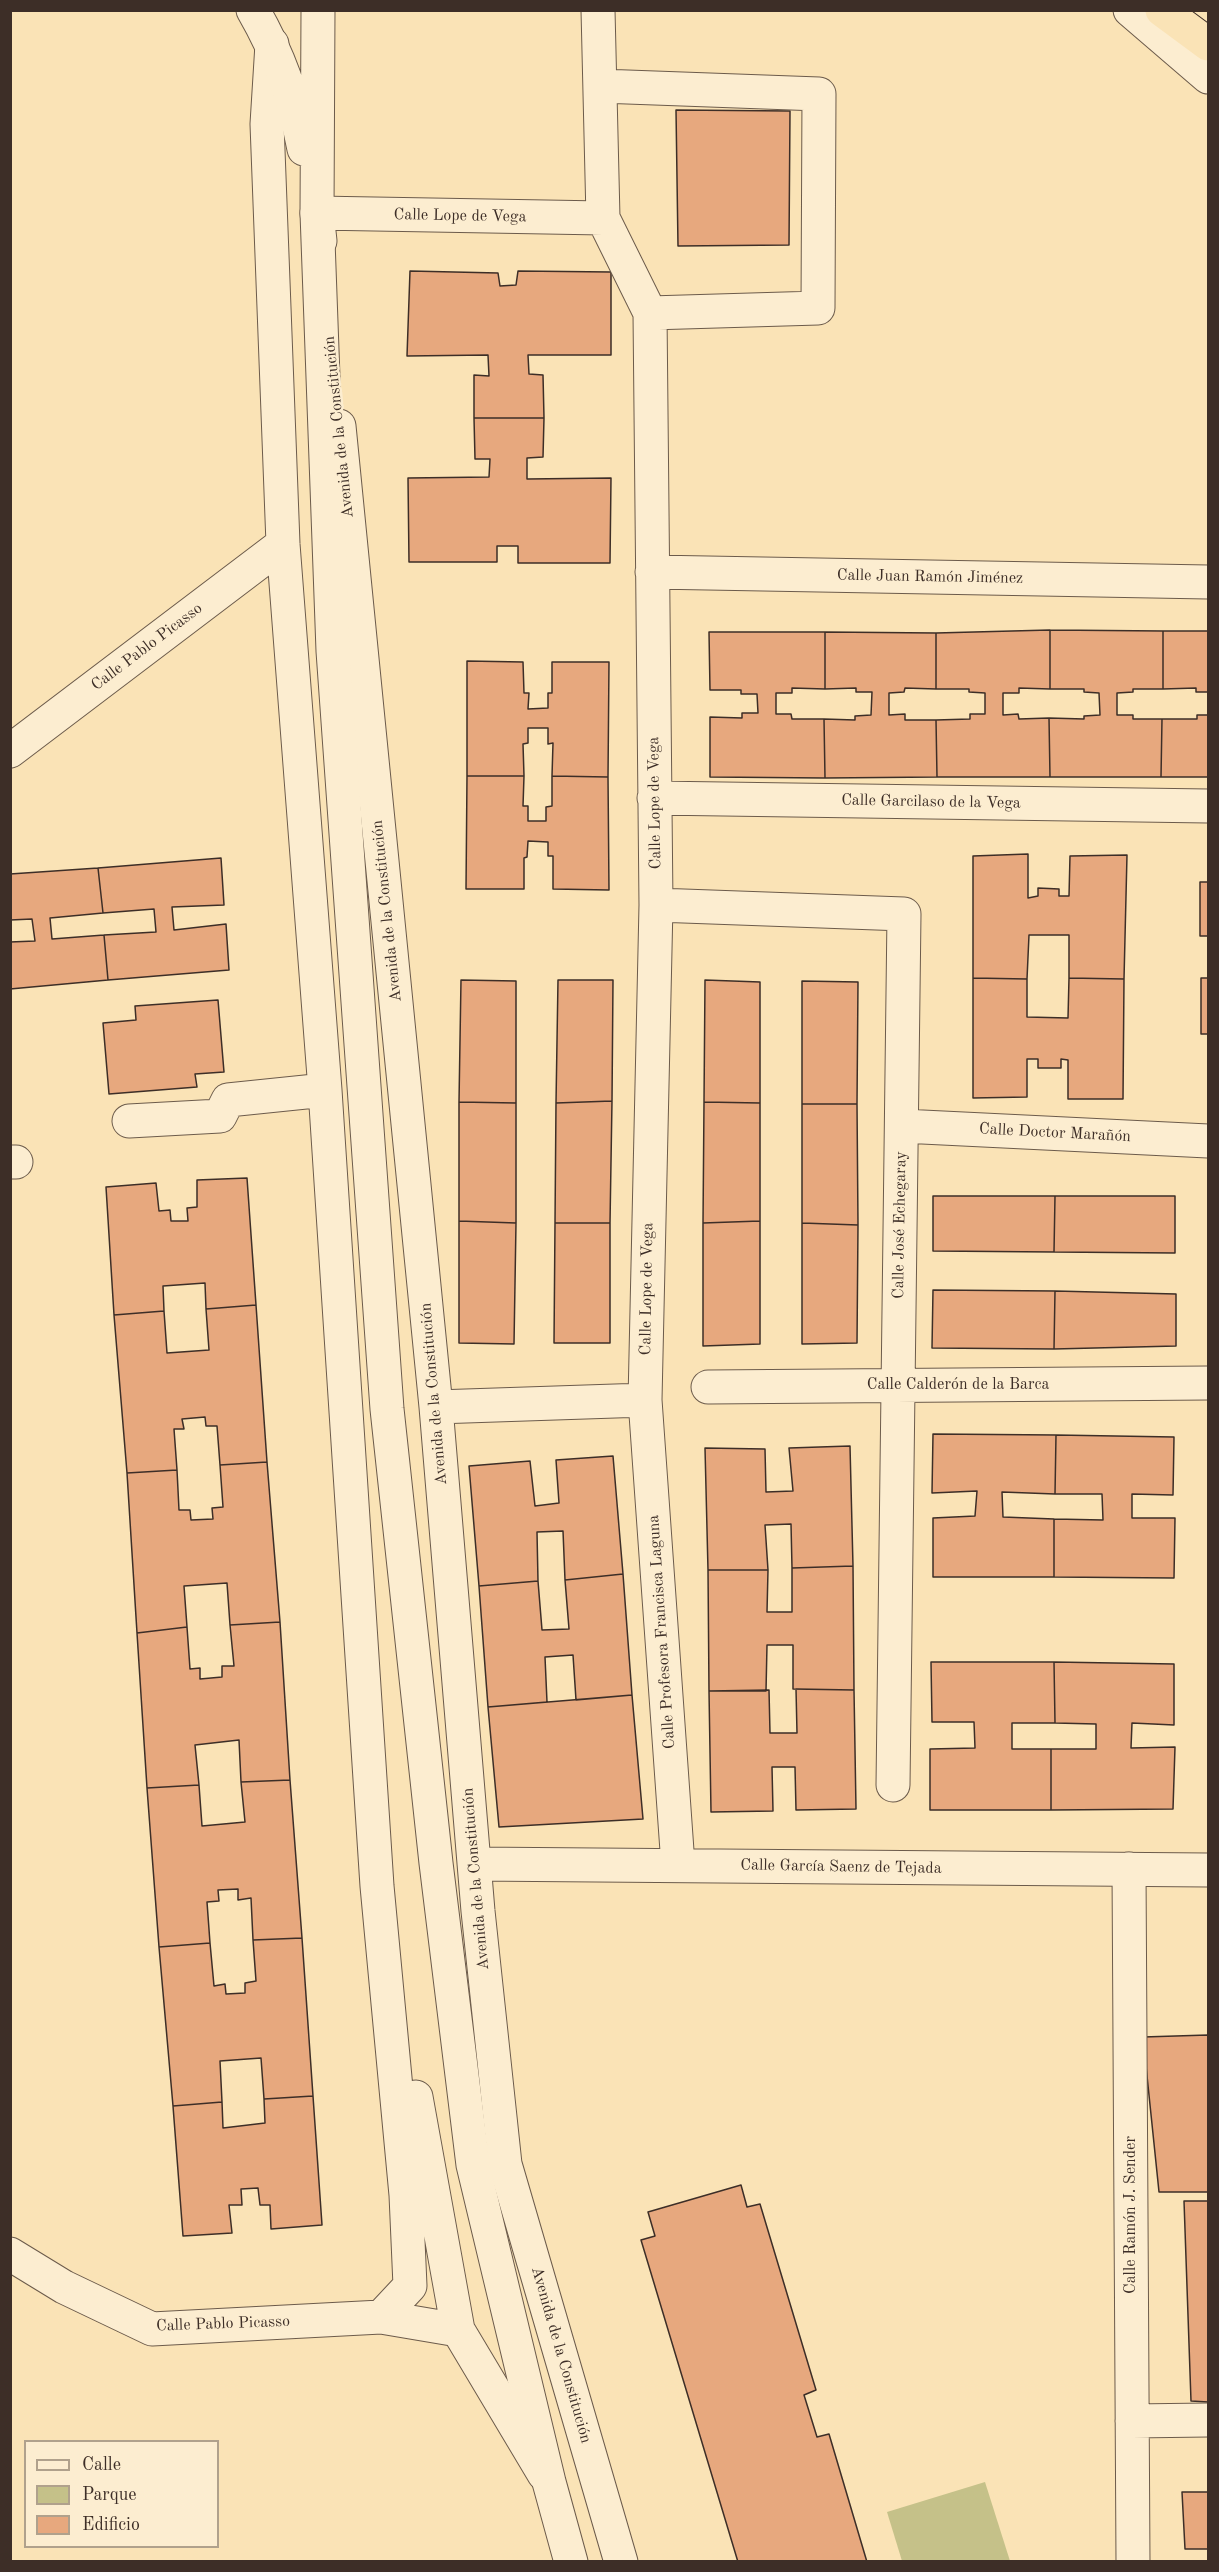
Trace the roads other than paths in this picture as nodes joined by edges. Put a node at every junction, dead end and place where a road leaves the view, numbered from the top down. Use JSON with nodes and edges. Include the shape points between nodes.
{"nodes":[{"id":1,"x":253,"y":10,"type":"edge"},
{"id":2,"x":318,"y":10,"type":"edge"},
{"id":3,"x":598,"y":10,"type":"edge"},
{"id":4,"x":1130,"y":10,"type":"edge"},
{"id":5,"x":1162,"y":10,"type":"edge"},
{"id":6,"x":272,"y":44,"type":"junction"},
{"id":7,"x":1209,"y":44,"type":"edge"},
{"id":8,"x":1209,"y":76,"type":"edge"},
{"id":9,"x":600,"y":86,"type":"junction"},
{"id":10,"x":317,"y":213,"type":"junction"},
{"id":11,"x":603,"y":218,"type":"junction"},
{"id":12,"x":650,"y":313,"type":"junction"},
{"id":13,"x":283,"y":544,"type":"junction"},
{"id":14,"x":652,"y":572,"type":"junction"},
{"id":15,"x":1209,"y":582,"type":"edge"},
{"id":16,"x":10,"y":751,"type":"edge"},
{"id":17,"x":654,"y":798,"type":"junction"},
{"id":18,"x":1209,"y":806,"type":"edge"},
{"id":19,"x":656,"y":905,"type":"junction"},
{"id":20,"x":326,"y":1090,"type":"junction"},
{"id":21,"x":129,"y":1121,"type":"dead end"},
{"id":22,"x":902,"y":1125,"type":"junction"},
{"id":23,"x":1209,"y":1141,"type":"edge"},
{"id":24,"x":1209,"y":1383,"type":"edge"},
{"id":25,"x":898,"y":1385,"type":"junction"},
{"id":26,"x":708,"y":1387,"type":"dead end"},
{"id":27,"x":645,"y":1400,"type":"junction"},
{"id":28,"x":436,"y":1407,"type":"junction"},
{"id":29,"x":893,"y":1785,"type":"dead end"},
{"id":30,"x":474,"y":1864,"type":"junction"},
{"id":31,"x":678,"y":1865,"type":"junction"},
{"id":32,"x":1129,"y":1869,"type":"junction"},
{"id":33,"x":1209,"y":1870,"type":"edge"},
{"id":34,"x":377,"y":1886,"type":"junction"},
{"id":35,"x":10,"y":2254,"type":"edge"},
{"id":36,"x":381,"y":2317,"type":"junction"},
{"id":37,"x":458,"y":2331,"type":"junction"},
{"id":38,"x":1209,"y":2420,"type":"edge"},
{"id":39,"x":1132,"y":2421,"type":"junction"},
{"id":40,"x":549,"y":2482,"type":"junction"},
{"id":41,"x":571,"y":2562,"type":"edge"},
{"id":42,"x":621,"y":2562,"type":"edge"},
{"id":43,"x":1133,"y":2562,"type":"edge"}],
"edges":[{"from":1,"to":6,"type":"street","name":"Avenida de la Constitución"},
{"from":2,"to":10,"type":"street","name":"Avenida de la Constitución"},
{"from":3,"to":9,"type":"street","name":"Calle Lope de Vega"},
{"from":4,"to":8,"type":"street"},
{"from":5,"to":7,"type":"highway"},
{"from":6,"to":10,"type":"street","name":"Avenida de la Constitución","via":[[296,107]]},
{"from":6,"to":13,"type":"street","name":"Avenida de la Constitución","via":[[267,124]]},
{"from":9,"to":11,"type":"street","name":"Calle Lope de Vega"},
{"from":9,"to":12,"type":"street","via":[[819,94],[818,308]]},
{"from":10,"to":11,"type":"street","name":"Calle Lope de Vega"},
{"from":10,"to":28,"type":"street","name":"Avenida de la Constitución"},
{"from":10,"to":40,"type":"street","name":"Avenida de la Constitución","via":[[333,651],[388,1421],[473,2165]]},
{"from":11,"to":12,"type":"street","name":"Calle Lope de Vega"},
{"from":12,"to":14,"type":"street","name":"Calle Lope de Vega"},
{"from":13,"to":16,"type":"street","name":"Calle Pablo Picasso"},
{"from":13,"to":20,"type":"street","name":"Avenida de la Constitución"},
{"from":14,"to":15,"type":"street","name":"Calle Juan Ramón Jiménez"},
{"from":14,"to":17,"type":"street","name":"Calle Lope de Vega"},
{"from":17,"to":18,"type":"street","name":"Calle Garcilaso de la Vega"},
{"from":17,"to":19,"type":"street","name":"Calle Lope de Vega"},
{"from":19,"to":22,"type":"street","name":"Calle José Echegaray","via":[[904,914]]},
{"from":19,"to":27,"type":"street","name":"Calle Lope de Vega"},
{"from":20,"to":21,"type":"street","via":[[228,1100],[220,1116]]},
{"from":20,"to":34,"type":"street","name":"Avenida de la Constitución"},
{"from":22,"to":23,"type":"street","name":"Calle Doctor Marañón"},
{"from":22,"to":25,"type":"street","name":"Calle José Echegaray"},
{"from":24,"to":25,"type":"street","name":"Calle Calderón de la Barca"},
{"from":25,"to":26,"type":"street","name":"Calle Calderón de la Barca"},
{"from":25,"to":29,"type":"street","name":"Calle José Echegaray"},
{"from":27,"to":28,"type":"street"},
{"from":27,"to":31,"type":"street","name":"Calle Profesora Francisca Laguna"},
{"from":28,"to":30,"type":"street","name":"Avenida de la Constitución"},
{"from":30,"to":31,"type":"street","name":"Calle García Saenz de Tejada"},
{"from":30,"to":42,"type":"street","name":"Avenida de la Constitución","via":[[505,2164]]},
{"from":31,"to":32,"type":"street","name":"Calle García Saenz de Tejada"},
{"from":32,"to":33,"type":"street","name":"Calle García Saenz de Tejada"},
{"from":32,"to":39,"type":"street","name":"Calle Ramón J. Sender"},
{"from":34,"to":36,"type":"street","name":"Avenida de la Constitución","via":[[406,2195],[410,2286]]},
{"from":34,"to":37,"type":"street","name":"Avenida de la Constitución"},
{"from":35,"to":36,"type":"street","name":"Calle Pablo Picasso","via":[[64,2287],[152,2329]]},
{"from":36,"to":37,"type":"street","name":"Calle Pablo Picasso"},
{"from":37,"to":40,"type":"street","name":"Avenida de la Constitución"},
{"from":38,"to":39,"type":"street"},
{"from":39,"to":43,"type":"street","name":"Calle Ramón J. Sender"},
{"from":40,"to":41,"type":"street","name":"Avenida de la Constitución"}]}
